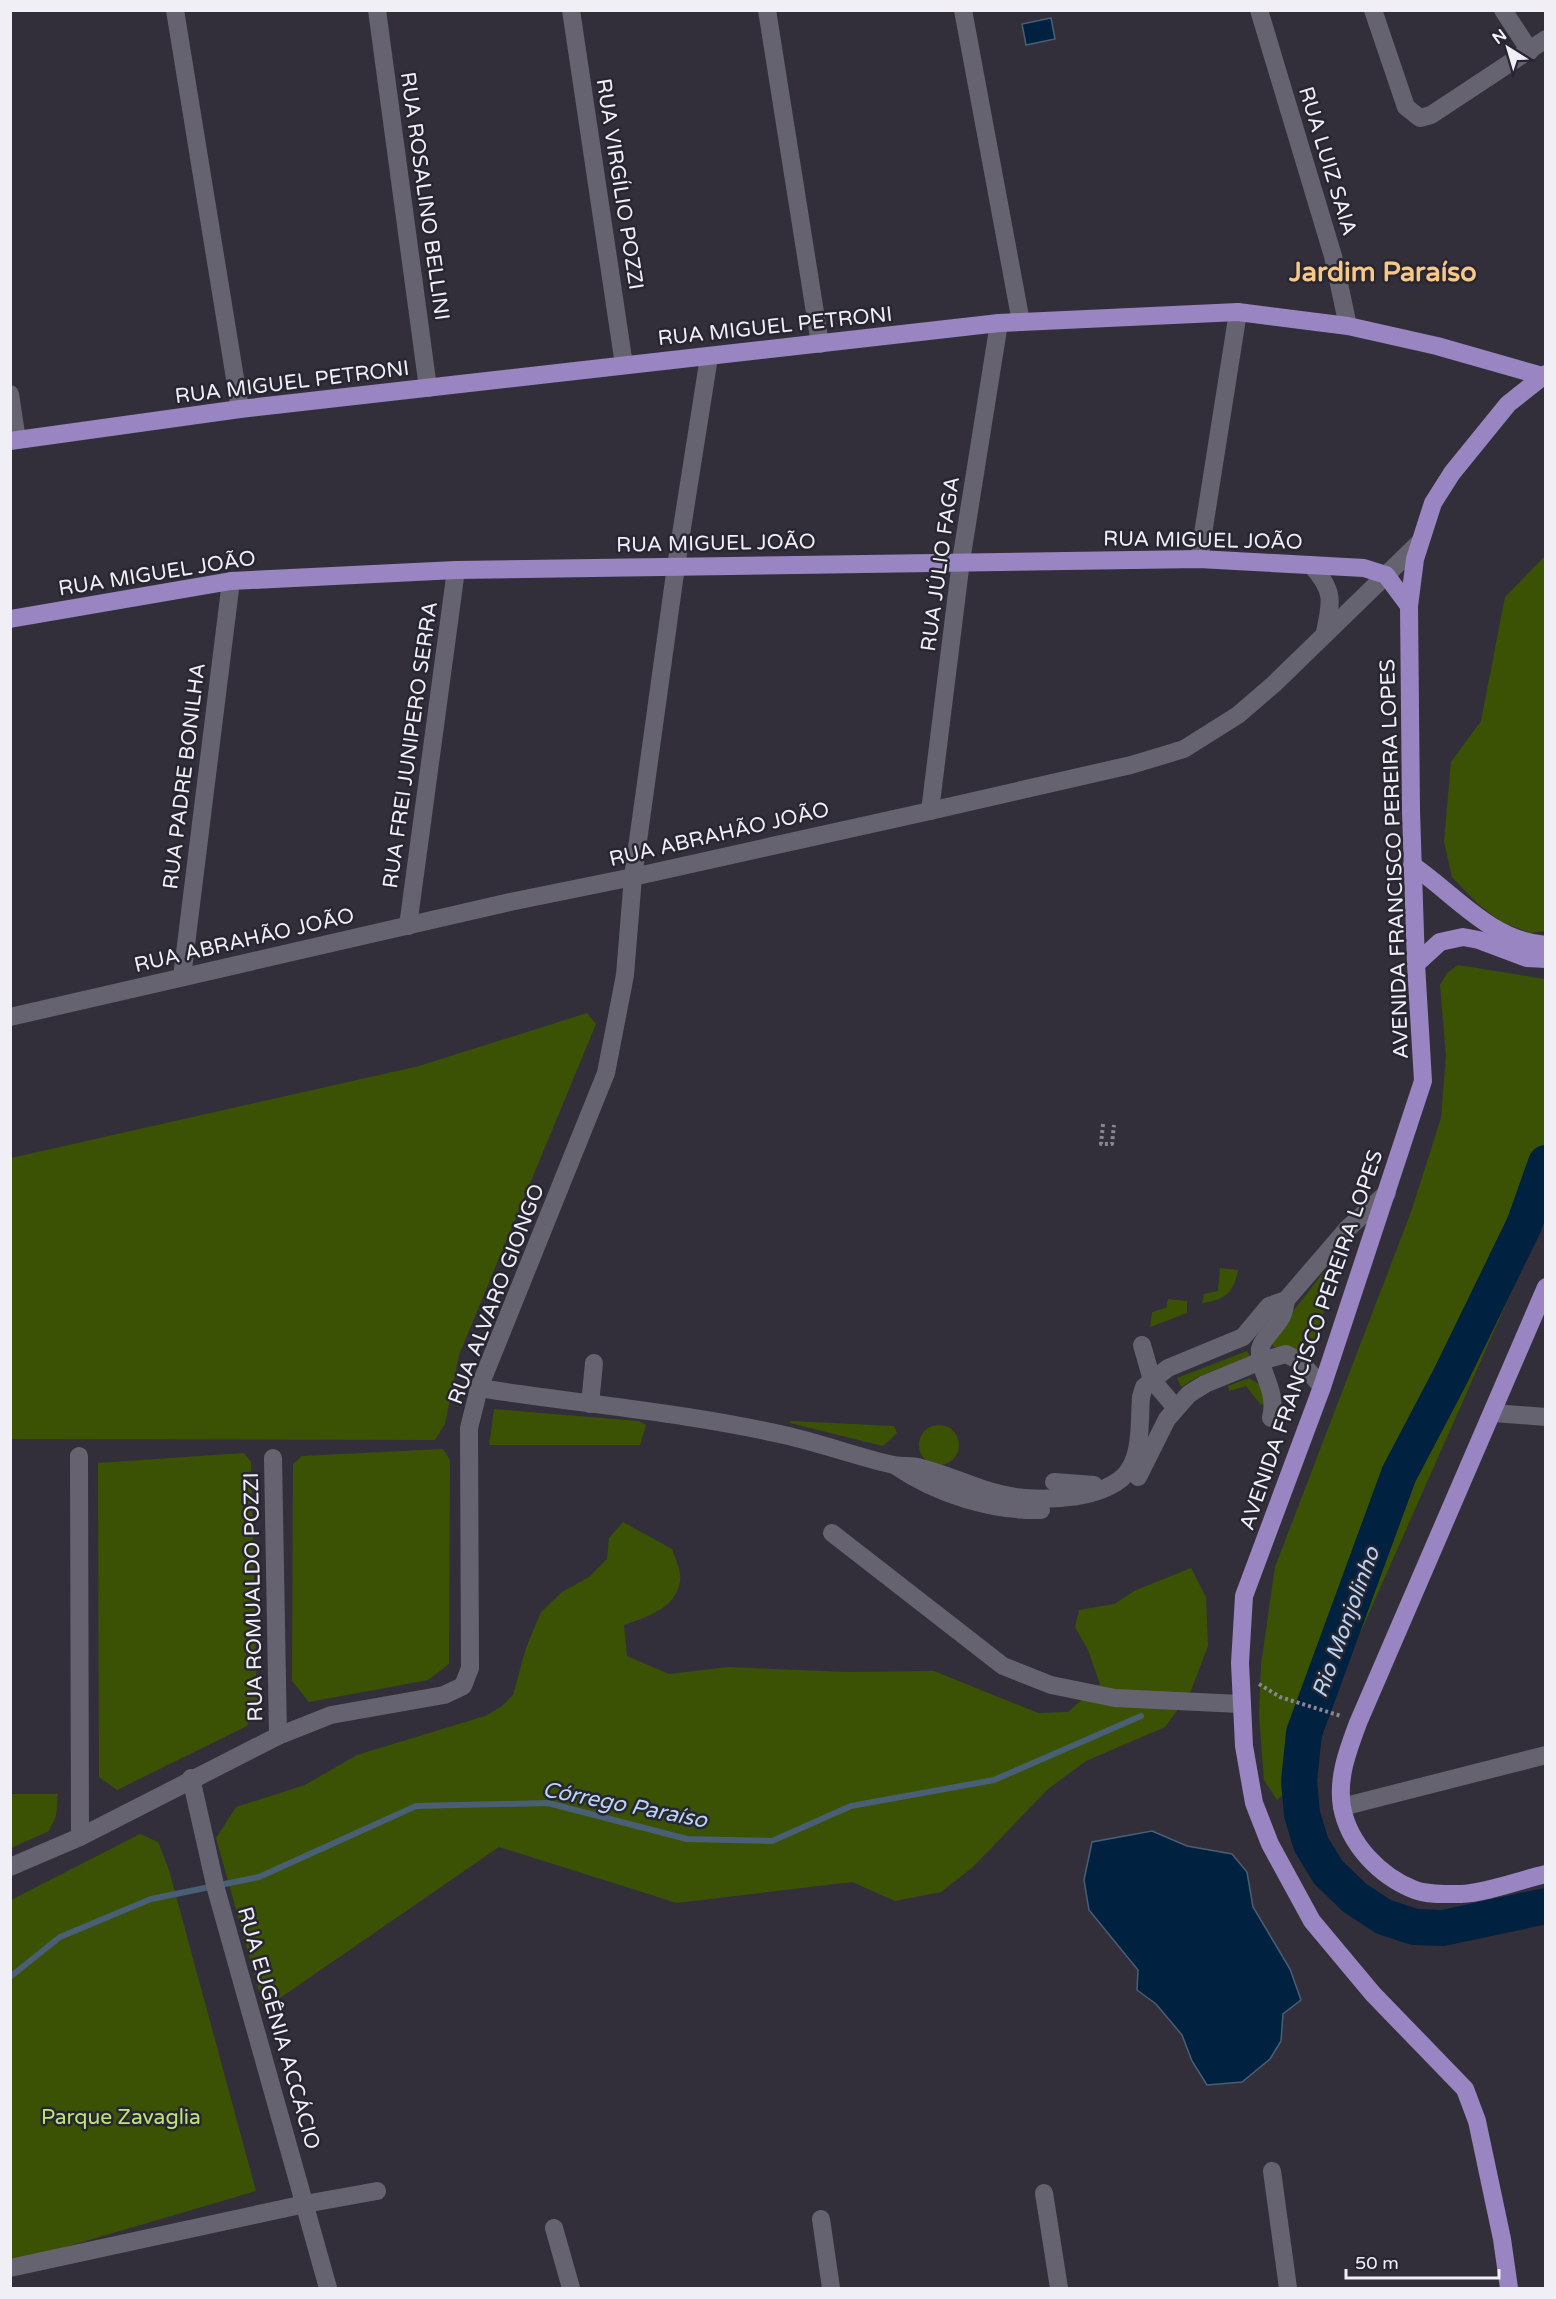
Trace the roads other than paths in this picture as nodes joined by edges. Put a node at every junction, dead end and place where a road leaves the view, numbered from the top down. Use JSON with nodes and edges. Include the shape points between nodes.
{"nodes":[{"id":1,"x":175,"y":10,"type":"edge"},
{"id":2,"x":377,"y":10,"type":"edge"},
{"id":3,"x":571,"y":10,"type":"edge"},
{"id":4,"x":767,"y":10,"type":"edge"},
{"id":5,"x":963,"y":10,"type":"edge"},
{"id":6,"x":1259,"y":10,"type":"edge"},
{"id":7,"x":1373,"y":10,"type":"edge"},
{"id":8,"x":1503,"y":10,"type":"edge"},
{"id":9,"x":1545,"y":39,"type":"edge"},
{"id":10,"x":1530,"y":51,"type":"junction"},
{"id":11,"x":1238,"y":312,"type":"junction"},
{"id":12,"x":1021,"y":322,"type":"junction"},
{"id":13,"x":999,"y":323,"type":"junction"},
{"id":14,"x":1348,"y":326,"type":"junction"},
{"id":15,"x":820,"y":344,"type":"junction"},
{"id":16,"x":709,"y":357,"type":"junction"},
{"id":17,"x":624,"y":365,"type":"junction"},
{"id":18,"x":1544,"y":375,"type":"edge"},
{"id":19,"x":428,"y":388,"type":"junction"},
{"id":20,"x":10,"y":394,"type":"edge"},
{"id":21,"x":240,"y":409,"type":"junction"},
{"id":22,"x":14,"y":441,"type":"edge"},
{"id":23,"x":1419,"y":543,"type":"junction"},
{"id":24,"x":1199,"y":559,"type":"junction"},
{"id":25,"x":961,"y":561,"type":"junction"},
{"id":26,"x":1311,"y":565,"type":"junction"},
{"id":27,"x":676,"y":566,"type":"junction"},
{"id":28,"x":456,"y":570,"type":"junction"},
{"id":29,"x":1386,"y":575,"type":"junction"},
{"id":30,"x":231,"y":580,"type":"junction"},
{"id":31,"x":1409,"y":606,"type":"junction"},
{"id":32,"x":10,"y":619,"type":"edge"},
{"id":33,"x":1325,"y":632,"type":"junction"},
{"id":34,"x":930,"y":811,"type":"junction"},
{"id":35,"x":1412,"y":865,"type":"junction"},
{"id":36,"x":633,"y":877,"type":"junction"},
{"id":37,"x":408,"y":926,"type":"junction"},
{"id":38,"x":1545,"y":945,"type":"edge"},
{"id":39,"x":1545,"y":959,"type":"edge"},
{"id":40,"x":1416,"y":964,"type":"junction"},
{"id":41,"x":182,"y":977,"type":"junction"},
{"id":42,"x":10,"y":1017,"type":"edge"},
{"id":43,"x":1387,"y":1193,"type":"junction"},
{"id":44,"x":1545,"y":1287,"type":"edge"},
{"id":45,"x":1286,"y":1300,"type":"junction"},
{"id":46,"x":1142,"y":1345,"type":"dead end"},
{"id":47,"x":1261,"y":1361,"type":"junction"},
{"id":48,"x":594,"y":1363,"type":"dead end"},
{"id":49,"x":1152,"y":1380,"type":"junction"},
{"id":50,"x":1322,"y":1387,"type":"junction"},
{"id":51,"x":479,"y":1388,"type":"junction"},
{"id":52,"x":590,"y":1404,"type":"junction"},
{"id":53,"x":1176,"y":1408,"type":"junction"},
{"id":54,"x":1493,"y":1413,"type":"junction"},
{"id":55,"x":1545,"y":1417,"type":"edge"},
{"id":56,"x":1271,"y":1418,"type":"dead end"},
{"id":57,"x":79,"y":1456,"type":"dead end"},
{"id":58,"x":273,"y":1458,"type":"dead end"},
{"id":59,"x":896,"y":1466,"type":"junction"},
{"id":60,"x":1054,"y":1482,"type":"dead end"},
{"id":61,"x":1109,"y":1485,"type":"junction"},
{"id":62,"x":832,"y":1533,"type":"dead end"},
{"id":63,"x":1240,"y":1704,"type":"junction"},
{"id":64,"x":278,"y":1736,"type":"junction"},
{"id":65,"x":1545,"y":1755,"type":"edge"},
{"id":66,"x":191,"y":1778,"type":"junction"},
{"id":67,"x":1342,"y":1807,"type":"junction"},
{"id":68,"x":80,"y":1837,"type":"junction"},
{"id":69,"x":10,"y":1867,"type":"edge"},
{"id":70,"x":1545,"y":1874,"type":"edge"},
{"id":71,"x":1272,"y":2171,"type":"dead end"},
{"id":72,"x":377,"y":2191,"type":"dead end"},
{"id":73,"x":1044,"y":2193,"type":"dead end"},
{"id":74,"x":305,"y":2204,"type":"junction"},
{"id":75,"x":821,"y":2219,"type":"dead end"},
{"id":76,"x":554,"y":2228,"type":"dead end"},
{"id":77,"x":10,"y":2268,"type":"edge"},
{"id":78,"x":328,"y":2289,"type":"edge"},
{"id":79,"x":571,"y":2289,"type":"edge"},
{"id":80,"x":831,"y":2289,"type":"edge"},
{"id":81,"x":1059,"y":2289,"type":"edge"},
{"id":82,"x":1288,"y":2289,"type":"edge"},
{"id":83,"x":1509,"y":2289,"type":"edge"}],
"edges":[{"from":1,"to":21,"type":"street"},
{"from":2,"to":19,"type":"street","name":"RUA ROSALINO BELLINI"},
{"from":3,"to":17,"type":"street","name":"RUA VIRGÍLIO POZZI"},
{"from":4,"to":15,"type":"street"},
{"from":5,"to":12,"type":"street"},
{"from":6,"to":14,"type":"street","name":"RUA LUIZ SAIA","via":[[1333,256]]},
{"from":7,"to":10,"type":"street","via":[[1406,107],[1420,118],[1431,115]]},
{"from":8,"to":10,"type":"street"},
{"from":9,"to":10,"type":"street"},
{"from":11,"to":12,"type":"main road","name":"RUA MIGUEL PETRONI"},
{"from":11,"to":14,"type":"main road","name":"RUA MIGUEL PETRONI"},
{"from":11,"to":24,"type":"street"},
{"from":12,"to":13,"type":"main road","name":"RUA MIGUEL PETRONI"},
{"from":13,"to":15,"type":"main road","name":"RUA MIGUEL PETRONI"},
{"from":13,"to":25,"type":"street","name":"RUA JÚLIO FAGA"},
{"from":14,"to":18,"type":"main road","name":"RUA MIGUEL PETRONI"},
{"from":15,"to":16,"type":"main road","name":"RUA MIGUEL PETRONI"},
{"from":16,"to":17,"type":"main road","name":"RUA MIGUEL PETRONI"},
{"from":16,"to":27,"type":"street","name":"RUA ALVARO GIONGO"},
{"from":17,"to":19,"type":"main road","name":"RUA MIGUEL PETRONI"},
{"from":18,"to":23,"type":"main road","name":"AVENIDA FRANCISCO PEREIRA LOPES","via":[[1508,404],[1452,473],[1433,503]]},
{"from":19,"to":21,"type":"main road","name":"RUA MIGUEL PETRONI"},
{"from":20,"to":22,"type":"street"},
{"from":21,"to":22,"type":"main road","name":"RUA MIGUEL PETRONI"},
{"from":23,"to":29,"type":"street","name":"RUA ABRAHÃO JOÃO"},
{"from":23,"to":31,"type":"main road","name":"AVENIDA FRANCISCO PEREIRA LOPES"},
{"from":24,"to":25,"type":"main road","name":"RUA MIGUEL JOÃO"},
{"from":24,"to":26,"type":"main road","name":"RUA MIGUEL JOÃO"},
{"from":25,"to":27,"type":"main road","name":"RUA MIGUEL JOÃO"},
{"from":25,"to":34,"type":"street","name":"RUA JÚLIO FAGA"},
{"from":26,"to":29,"type":"main road","name":"RUA MIGUEL JOÃO","via":[[1364,568]]},
{"from":26,"to":33,"type":"street","via":[[1330,592]]},
{"from":27,"to":28,"type":"main road","name":"RUA MIGUEL JOÃO"},
{"from":27,"to":36,"type":"street","name":"RUA ALVARO GIONGO"},
{"from":28,"to":30,"type":"main road","name":"RUA MIGUEL JOÃO"},
{"from":28,"to":37,"type":"street","name":"RUA FREI JUNIPERO SERRA"},
{"from":29,"to":31,"type":"main road"},
{"from":29,"to":33,"type":"street","name":"RUA ABRAHÃO JOÃO"},
{"from":30,"to":32,"type":"main road","name":"RUA MIGUEL JOÃO"},
{"from":30,"to":41,"type":"street","name":"RUA PADRE BONILHA"},
{"from":31,"to":35,"type":"main road","name":"AVENIDA FRANCISCO PEREIRA LOPES"},
{"from":33,"to":34,"type":"street","name":"RUA ABRAHÃO JOÃO","via":[[1238,715],[1184,749]]},
{"from":34,"to":36,"type":"street","name":"RUA ABRAHÃO JOÃO"},
{"from":35,"to":38,"type":"main road","via":[[1442,885],[1480,921],[1514,938]]},
{"from":35,"to":40,"type":"main road","name":"AVENIDA FRANCISCO PEREIRA LOPES"},
{"from":36,"to":37,"type":"street","name":"RUA ABRAHÃO JOÃO"},
{"from":36,"to":51,"type":"street","name":"RUA ALVARO GIONGO","via":[[625,975],[606,1073]]},
{"from":37,"to":41,"type":"street","name":"RUA ABRAHÃO JOÃO"},
{"from":39,"to":40,"type":"main road","via":[[1527,958],[1463,937],[1440,942]]},
{"from":40,"to":43,"type":"main road","name":"AVENIDA FRANCISCO PEREIRA LOPES","via":[[1423,1081]]},
{"from":41,"to":42,"type":"street","name":"RUA ABRAHÃO JOÃO"},
{"from":43,"to":45,"type":"street","via":[[1347,1229]]},
{"from":43,"to":50,"type":"main road","name":"AVENIDA FRANCISCO PEREIRA LOPES"},
{"from":44,"to":54,"type":"main road"},
{"from":45,"to":47,"type":"street","via":[[1283,1316],[1260,1347]]},
{"from":45,"to":49,"type":"street","via":[[1269,1306],[1243,1337],[1168,1368]]},
{"from":46,"to":49,"type":"street"},
{"from":47,"to":50,"type":"street","via":[[1286,1354],[1300,1361]]},
{"from":47,"to":53,"type":"street","via":[[1205,1384]]},
{"from":47,"to":56,"type":"street","via":[[1272,1390]]},
{"from":48,"to":52,"type":"street"},
{"from":49,"to":53,"type":"street"},
{"from":49,"to":61,"type":"street","via":[[1141,1396],[1136,1455],[1130,1470]]},
{"from":50,"to":63,"type":"main road","name":"AVENIDA FRANCISCO PEREIRA LOPES","via":[[1244,1596]]},
{"from":51,"to":52,"type":"street"},
{"from":51,"to":64,"type":"street","name":"RUA ALVARO GIONGO","via":[[469,1428],[470,1668],[463,1686],[444,1695],[331,1715]]},
{"from":52,"to":59,"type":"street","via":[[785,1435]]},
{"from":53,"to":59,"type":"street","via":[[1140,1474],[1126,1490],[1087,1505],[1017,1510],[976,1502],[917,1480]]},
{"from":54,"to":55,"type":"street"},
{"from":54,"to":67,"type":"main road","via":[[1345,1757]]},
{"from":57,"to":68,"type":"street"},
{"from":58,"to":64,"type":"street","name":"RUA ROMUALDO POZZI"},
{"from":59,"to":61,"type":"street","via":[[920,1467],[981,1490],[1024,1498],[1091,1493]]},
{"from":60,"to":61,"type":"street"},
{"from":62,"to":63,"type":"street","via":[[1003,1666],[1050,1685],[1115,1698]]},
{"from":63,"to":83,"type":"main road","name":"AVENIDA FRANCISCO PEREIRA LOPES","via":[[1254,1803],[1287,1879],[1312,1921],[1340,1956],[1465,2089],[1477,2121]]},
{"from":64,"to":66,"type":"street","name":"RUA ALVARO GIONGO"},
{"from":65,"to":67,"type":"street"},
{"from":66,"to":68,"type":"street","name":"RUA ALVARO GIONGO"},
{"from":66,"to":74,"type":"street","name":"RUA EUGÊNIA ACCÁCIO","via":[[216,1889]]},
{"from":67,"to":70,"type":"main road","via":[[1354,1839],[1372,1863],[1416,1891],[1463,1894]]},
{"from":68,"to":69,"type":"street","name":"RUA ALVARO GIONGO"},
{"from":71,"to":82,"type":"street"},
{"from":72,"to":74,"type":"street"},
{"from":73,"to":81,"type":"street"},
{"from":74,"to":77,"type":"street"},
{"from":74,"to":78,"type":"street","name":"RUA EUGÊNIA ACCÁCIO"},
{"from":75,"to":80,"type":"street"},
{"from":76,"to":79,"type":"street"}]}
